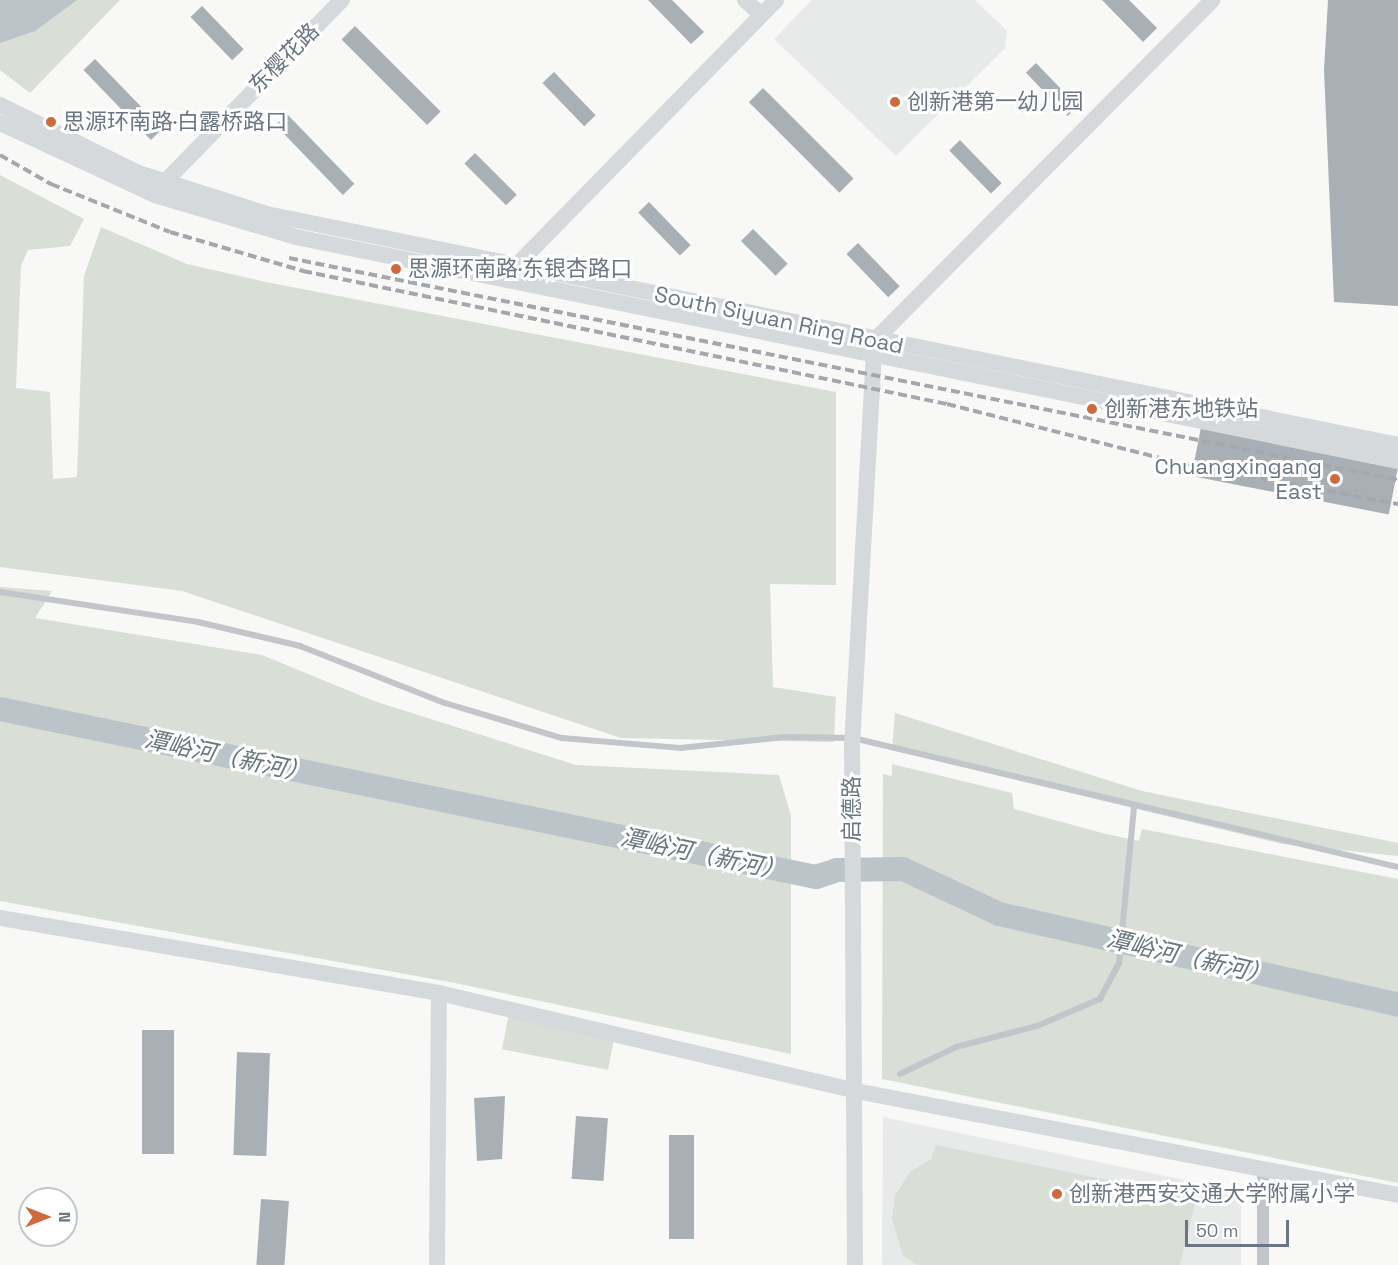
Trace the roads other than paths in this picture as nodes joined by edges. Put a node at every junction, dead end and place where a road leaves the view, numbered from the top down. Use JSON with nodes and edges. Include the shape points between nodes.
{"nodes":[{"id":1,"x":342,"y":0,"type":"edge"},
{"id":2,"x":745,"y":0,"type":"edge"},
{"id":3,"x":776,"y":0,"type":"edge"},
{"id":4,"x":1213,"y":0,"type":"edge"},
{"id":5,"x":761,"y":15,"type":"junction"},
{"id":6,"x":0,"y":105,"type":"edge"},
{"id":7,"x":0,"y":123,"type":"edge"},
{"id":8,"x":157,"y":188,"type":"junction"},
{"id":9,"x":511,"y":272,"type":"junction"},
{"id":10,"x":873,"y":347,"type":"junction"},
{"id":11,"x":1398,"y":445,"type":"edge"},
{"id":12,"x":1398,"y":461,"type":"edge"},
{"id":13,"x":0,"y":592,"type":"edge"},
{"id":14,"x":852,"y":742,"type":"junction"},
{"id":15,"x":1134,"y":807,"type":"junction"},
{"id":16,"x":1398,"y":867,"type":"edge"},
{"id":17,"x":0,"y":918,"type":"edge"},
{"id":18,"x":439,"y":993,"type":"junction"},
{"id":19,"x":900,"y":1074,"type":"dead end"},
{"id":20,"x":856,"y":1091,"type":"junction"},
{"id":21,"x":1263,"y":1173,"type":"junction"},
{"id":22,"x":1398,"y":1196,"type":"edge"},
{"id":23,"x":437,"y":1265,"type":"edge"},
{"id":24,"x":855,"y":1265,"type":"edge"},
{"id":25,"x":1263,"y":1265,"type":"edge"}],
"edges":[{"from":1,"to":8,"type":"street","name":"东樱花路"},
{"from":2,"to":5,"type":"street"},
{"from":3,"to":5,"type":"street"},
{"from":4,"to":10,"type":"street"},
{"from":5,"to":9,"type":"street"},
{"from":6,"to":8,"type":"street","name":"South Siyuan Ring Road"},
{"from":7,"to":8,"type":"street","name":"South Siyuan Ring Road"},
{"from":8,"to":9,"type":"street","name":"South Siyuan Ring Road","via":[[296,237]]},
{"from":9,"to":10,"type":"street","name":"South Siyuan Ring Road"},
{"from":10,"to":11,"type":"street","name":"South Siyuan Ring Road"},
{"from":10,"to":12,"type":"street","name":"South Siyuan Ring Road"},
{"from":10,"to":14,"type":"street","name":"启德路"},
{"from":13,"to":14,"type":"lane","via":[[198,622],[300,646],[445,704],[562,738],[680,748],[784,737]]},
{"from":14,"to":15,"type":"lane"},
{"from":14,"to":20,"type":"street","name":"启德路","via":[[852,1064]]},
{"from":15,"to":16,"type":"lane"},
{"from":15,"to":19,"type":"lane","via":[[1119,963],[1100,999],[1037,1026],[956,1047]]},
{"from":17,"to":18,"type":"street"},
{"from":18,"to":20,"type":"street"},
{"from":18,"to":23,"type":"street"},
{"from":20,"to":21,"type":"street"},
{"from":20,"to":24,"type":"street","name":"启德路"},
{"from":21,"to":22,"type":"street"},
{"from":21,"to":25,"type":"street"}]}
